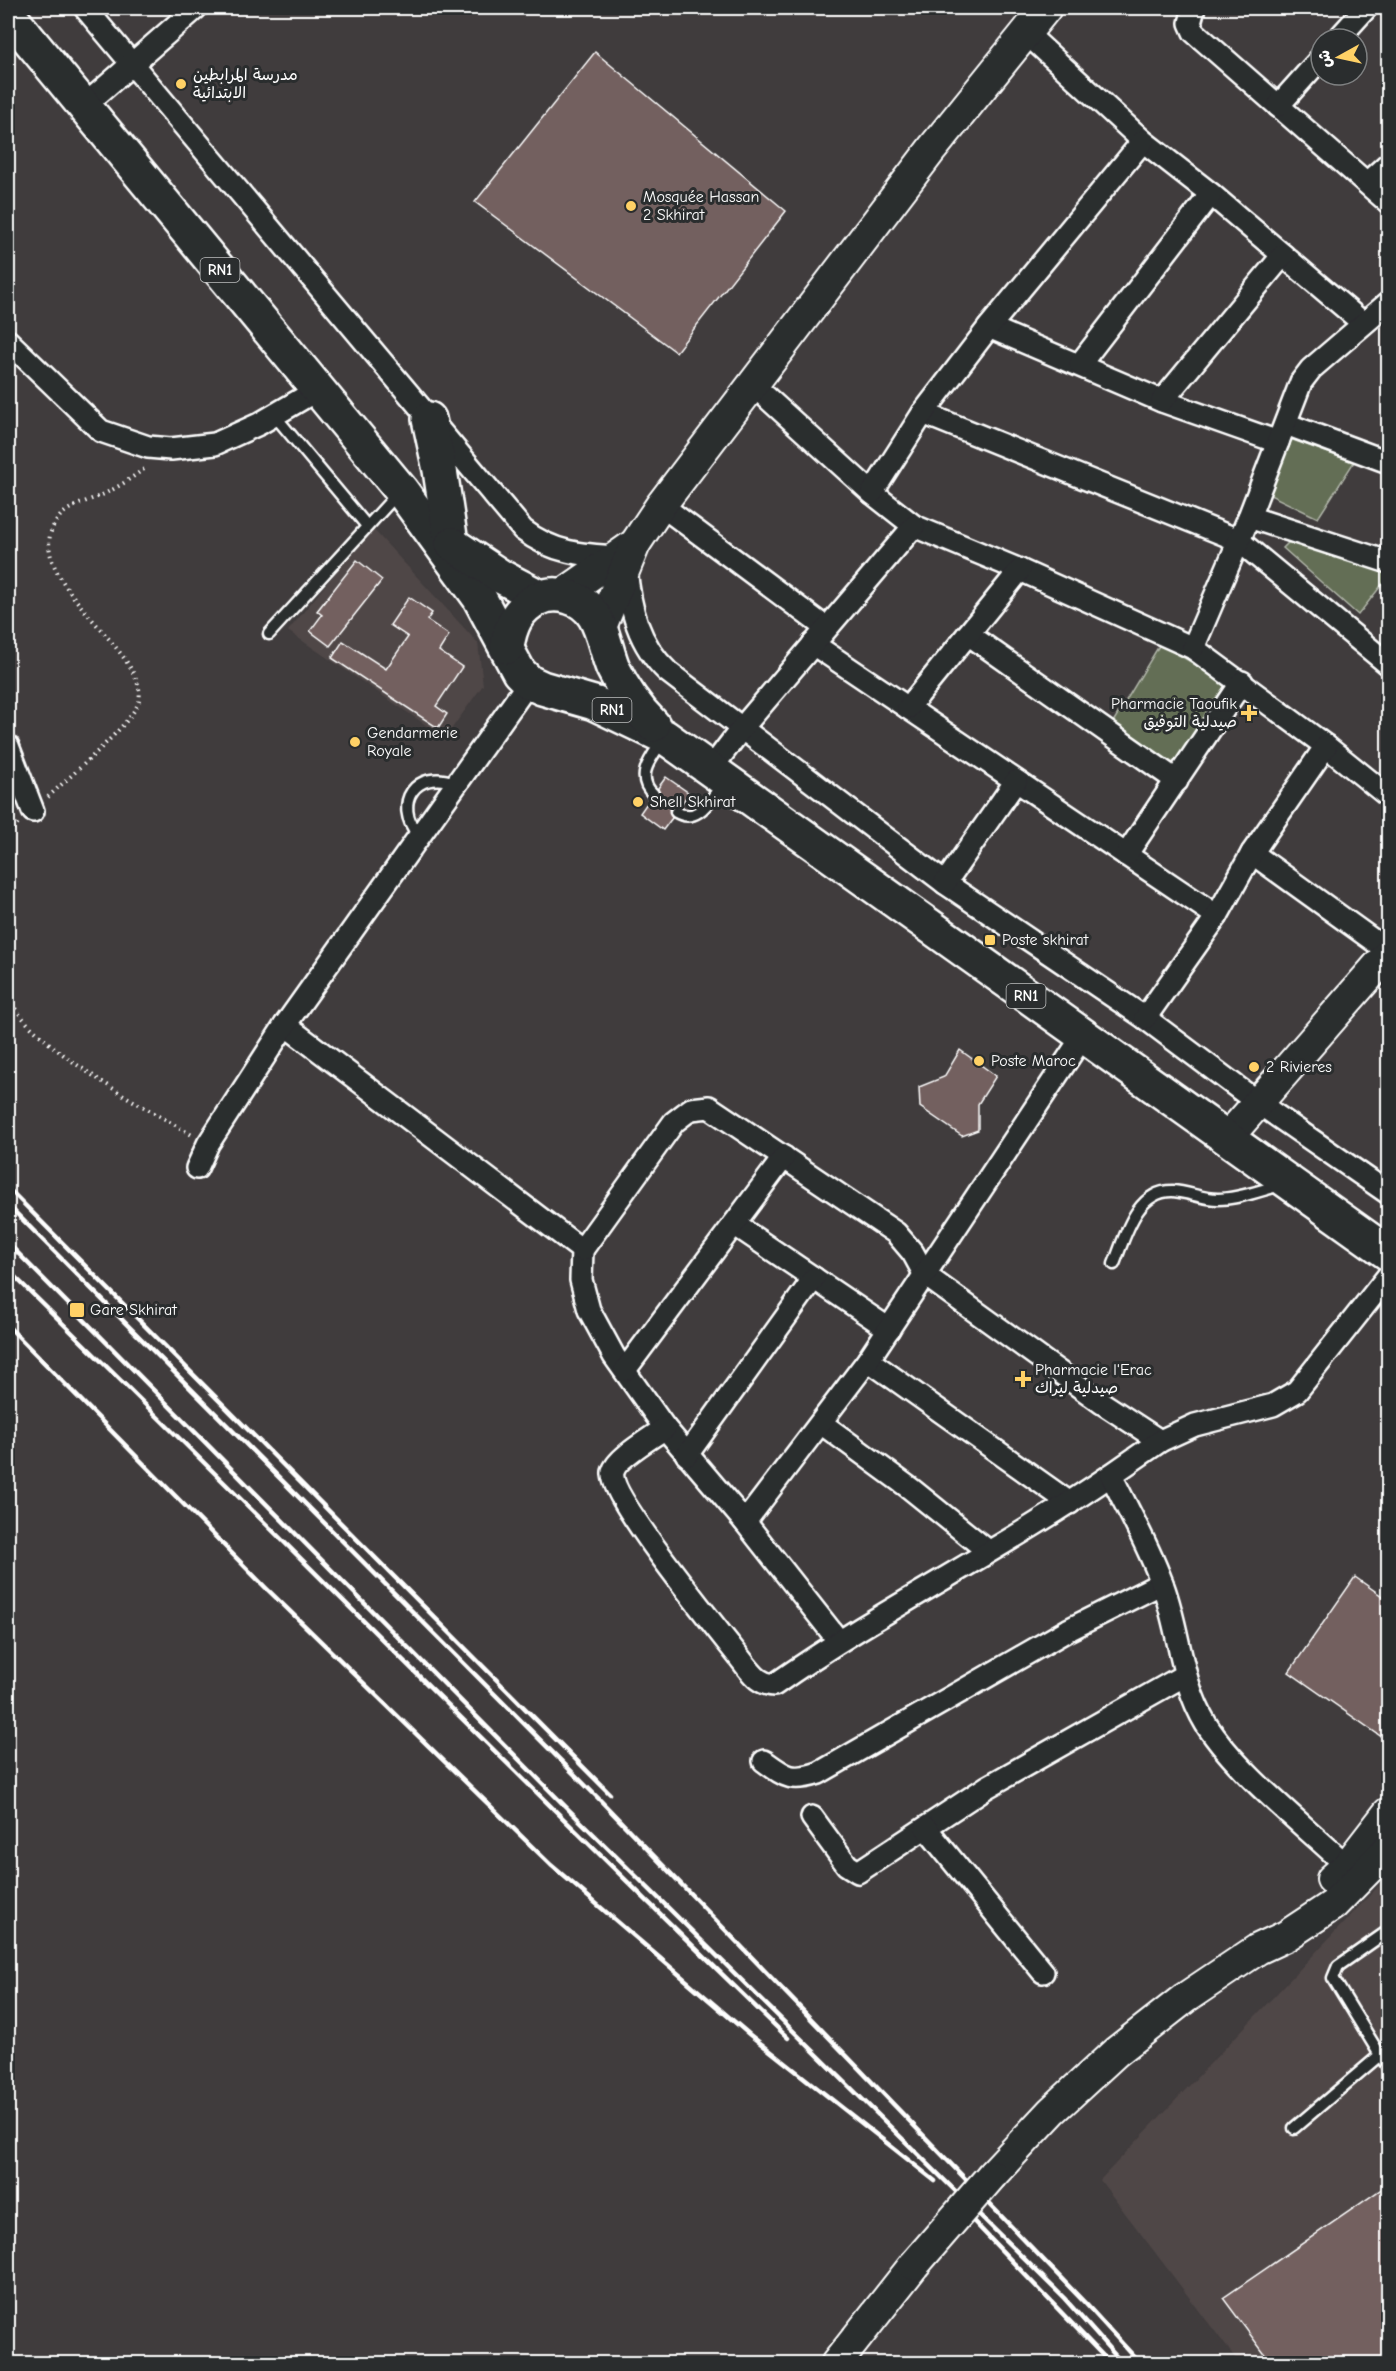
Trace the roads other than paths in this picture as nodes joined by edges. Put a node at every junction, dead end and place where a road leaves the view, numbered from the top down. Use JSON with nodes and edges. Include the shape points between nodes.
{"nodes":[{"id":1,"x":85,"y":8,"type":"edge"},
{"id":2,"x":196,"y":8,"type":"edge"},
{"id":3,"x":1046,"y":8,"type":"edge"},
{"id":4,"x":1194,"y":8,"type":"edge"},
{"id":5,"x":1366,"y":8,"type":"edge"},
{"id":6,"x":8,"y":14,"type":"edge"},
{"id":7,"x":1349,"y":27,"type":"edge"},
{"id":8,"x":1024,"y":32,"type":"junction"},
{"id":9,"x":130,"y":64,"type":"junction"},
{"id":10,"x":1309,"y":71,"type":"edge"},
{"id":11,"x":85,"y":105,"type":"junction"},
{"id":12,"x":1278,"y":106,"type":"junction"},
{"id":13,"x":1143,"y":141,"type":"junction"},
{"id":14,"x":1389,"y":164,"type":"edge"},
{"id":15,"x":1368,"y":182,"type":"junction"},
{"id":16,"x":1211,"y":194,"type":"junction"},
{"id":17,"x":1389,"y":202,"type":"edge"},
{"id":18,"x":1283,"y":255,"type":"junction"},
{"id":19,"x":1389,"y":303,"type":"edge"},
{"id":20,"x":1363,"y":323,"type":"junction"},
{"id":21,"x":989,"y":327,"type":"junction"},
{"id":22,"x":8,"y":341,"type":"edge"},
{"id":23,"x":1080,"y":364,"type":"junction"},
{"id":24,"x":752,"y":384,"type":"junction"},
{"id":25,"x":317,"y":390,"type":"junction"},
{"id":26,"x":1162,"y":401,"type":"junction"},
{"id":27,"x":923,"y":412,"type":"junction"},
{"id":28,"x":275,"y":416,"type":"junction"},
{"id":29,"x":429,"y":419,"type":"junction"},
{"id":30,"x":1282,"y":433,"type":"junction"},
{"id":31,"x":1389,"y":462,"type":"edge"},
{"id":32,"x":401,"y":490,"type":"junction"},
{"id":33,"x":872,"y":493,"type":"junction"},
{"id":34,"x":661,"y":505,"type":"junction"},
{"id":35,"x":1249,"y":516,"type":"junction"},
{"id":36,"x":367,"y":526,"type":"junction"},
{"id":37,"x":914,"y":526,"type":"junction"},
{"id":38,"x":440,"y":535,"type":"junction"},
{"id":39,"x":1238,"y":540,"type":"junction"},
{"id":40,"x":626,"y":556,"type":"junction"},
{"id":41,"x":1389,"y":562,"type":"edge"},
{"id":42,"x":1020,"y":570,"type":"junction"},
{"id":43,"x":551,"y":596,"type":"junction"},
{"id":44,"x":269,"y":634,"type":"dead end"},
{"id":45,"x":602,"y":634,"type":"junction"},
{"id":46,"x":968,"y":634,"type":"junction"},
{"id":47,"x":819,"y":636,"type":"junction"},
{"id":48,"x":507,"y":647,"type":"junction"},
{"id":49,"x":1193,"y":648,"type":"junction"},
{"id":50,"x":1389,"y":664,"type":"edge"},
{"id":51,"x":1242,"y":682,"type":"junction"},
{"id":52,"x":543,"y":686,"type":"junction"},
{"id":53,"x":908,"y":708,"type":"junction"},
{"id":54,"x":742,"y":728,"type":"junction"},
{"id":55,"x":665,"y":737,"type":"junction"},
{"id":56,"x":8,"y":746,"type":"edge"},
{"id":57,"x":1326,"y":746,"type":"junction"},
{"id":58,"x":718,"y":775,"type":"junction"},
{"id":59,"x":1016,"y":780,"type":"junction"},
{"id":60,"x":1178,"y":781,"type":"junction"},
{"id":61,"x":455,"y":783,"type":"junction"},
{"id":62,"x":653,"y":794,"type":"dead end"},
{"id":63,"x":1388,"y":794,"type":"edge"},
{"id":64,"x":33,"y":811,"type":"road end"},
{"id":65,"x":676,"y":812,"type":"dead end"},
{"id":66,"x":418,"y":835,"type":"junction"},
{"id":67,"x":1252,"y":853,"type":"junction"},
{"id":68,"x":1126,"y":855,"type":"junction"},
{"id":69,"x":945,"y":883,"type":"junction"},
{"id":70,"x":1217,"y":916,"type":"junction"},
{"id":71,"x":1389,"y":952,"type":"edge"},
{"id":72,"x":1145,"y":1018,"type":"junction"},
{"id":73,"x":285,"y":1025,"type":"junction"},
{"id":74,"x":1083,"y":1036,"type":"junction"},
{"id":75,"x":1257,"y":1102,"type":"junction"},
{"id":76,"x":1228,"y":1137,"type":"junction"},
{"id":77,"x":784,"y":1157,"type":"junction"},
{"id":78,"x":197,"y":1168,"type":"dead end"},
{"id":79,"x":1290,"y":1182,"type":"junction"},
{"id":80,"x":1389,"y":1193,"type":"edge"},
{"id":81,"x":734,"y":1224,"type":"junction"},
{"id":82,"x":582,"y":1250,"type":"junction"},
{"id":83,"x":1389,"y":1253,"type":"edge"},
{"id":84,"x":1114,"y":1264,"type":"dead end"},
{"id":85,"x":925,"y":1275,"type":"junction"},
{"id":86,"x":1389,"y":1276,"type":"edge"},
{"id":87,"x":814,"y":1278,"type":"junction"},
{"id":88,"x":889,"y":1329,"type":"junction"},
{"id":89,"x":868,"y":1360,"type":"junction"},
{"id":90,"x":625,"y":1370,"type":"junction"},
{"id":91,"x":820,"y":1423,"type":"junction"},
{"id":92,"x":665,"y":1428,"type":"junction"},
{"id":93,"x":1161,"y":1441,"type":"junction"},
{"id":94,"x":687,"y":1455,"type":"junction"},
{"id":95,"x":1111,"y":1475,"type":"junction"},
{"id":96,"x":1070,"y":1503,"type":"junction"},
{"id":97,"x":745,"y":1522,"type":"junction"},
{"id":98,"x":988,"y":1551,"type":"junction"},
{"id":99,"x":1162,"y":1583,"type":"junction"},
{"id":100,"x":838,"y":1640,"type":"junction"},
{"id":101,"x":1185,"y":1675,"type":"junction"},
{"id":102,"x":764,"y":1761,"type":"dead end"},
{"id":103,"x":1389,"y":1814,"type":"edge"},
{"id":104,"x":812,"y":1817,"type":"dead end"},
{"id":105,"x":926,"y":1828,"type":"junction"},
{"id":106,"x":1388,"y":1850,"type":"edge"},
{"id":107,"x":1347,"y":1866,"type":"junction"},
{"id":108,"x":1389,"y":1931,"type":"edge"},
{"id":109,"x":1258,"y":1949,"type":"junction"},
{"id":110,"x":1043,"y":1972,"type":"dead end"},
{"id":111,"x":1380,"y":2055,"type":"junction"},
{"id":112,"x":1389,"y":2067,"type":"edge"},
{"id":113,"x":1294,"y":2128,"type":"dead end"},
{"id":114,"x":836,"y":2364,"type":"edge"}],
"edges":[{"from":1,"to":9,"type":"street"},
{"from":2,"to":9,"type":"street"},
{"from":3,"to":8,"type":"street"},
{"from":4,"to":12,"type":"street","via":[[1190,23],[1194,32]]},
{"from":5,"to":7,"type":"street"},
{"from":6,"to":11,"type":"main road","number":"RN1"},
{"from":8,"to":13,"type":"street"},
{"from":8,"to":24,"type":"street"},
{"from":9,"to":11,"type":"street"},
{"from":9,"to":29,"type":"street"},
{"from":10,"to":12,"type":"street"},
{"from":11,"to":25,"type":"main road","number":"RN1"},
{"from":12,"to":15,"type":"street"},
{"from":13,"to":16,"type":"street"},
{"from":13,"to":21,"type":"street"},
{"from":14,"to":15,"type":"street"},
{"from":15,"to":17,"type":"street"},
{"from":16,"to":18,"type":"street"},
{"from":16,"to":23,"type":"street"},
{"from":18,"to":20,"type":"street"},
{"from":18,"to":26,"type":"street"},
{"from":19,"to":20,"type":"street"},
{"from":20,"to":30,"type":"street","via":[[1301,382]]},
{"from":21,"to":23,"type":"street"},
{"from":21,"to":27,"type":"street"},
{"from":22,"to":28,"type":"street","via":[[101,431],[148,447],[171,449],[215,444]]},
{"from":23,"to":26,"type":"street"},
{"from":24,"to":33,"type":"street"},
{"from":24,"to":34,"type":"street"},
{"from":25,"to":28,"type":"street"},
{"from":25,"to":32,"type":"main road","number":"RN1"},
{"from":26,"to":30,"type":"street"},
{"from":27,"to":33,"type":"street"},
{"from":27,"to":39,"type":"street"},
{"from":28,"to":36,"type":"lane"},
{"from":29,"to":38,"type":"main road","via":[[440,470]]},
{"from":29,"to":40,"type":"street","via":[[536,540],[566,553]]},
{"from":30,"to":31,"type":"street"},
{"from":30,"to":35,"type":"street"},
{"from":32,"to":36,"type":"lane"},
{"from":32,"to":38,"type":"main road","number":"RN1"},
{"from":33,"to":37,"type":"street"},
{"from":34,"to":40,"type":"street"},
{"from":34,"to":47,"type":"street"},
{"from":35,"to":39,"type":"street"},
{"from":35,"to":41,"type":"street"},
{"from":36,"to":44,"type":"lane"},
{"from":37,"to":42,"type":"street"},
{"from":37,"to":47,"type":"street"},
{"from":38,"to":43,"type":"main road","number":"RN1","via":[[500,576]]},
{"from":38,"to":48,"type":"main road","number":"RN1"},
{"from":39,"to":49,"type":"street"},
{"from":39,"to":50,"type":"street"},
{"from":40,"to":43,"type":"street"},
{"from":40,"to":45,"type":"street"},
{"from":40,"to":54,"type":"street","via":[[633,615],[650,653],[668,672]]},
{"from":42,"to":46,"type":"street"},
{"from":42,"to":49,"type":"street"},
{"from":43,"to":45,"type":"main road","number":"RN1","via":[[586,605]]},
{"from":43,"to":48,"type":"main road","via":[[526,605],[516,616]]},
{"from":45,"to":52,"type":"main road","number":"RN1","via":[[602,656],[590,675],[572,687]]},
{"from":45,"to":55,"type":"main road","number":"RN1","via":[[627,693]]},
{"from":46,"to":53,"type":"street"},
{"from":46,"to":60,"type":"street"},
{"from":47,"to":53,"type":"street"},
{"from":47,"to":54,"type":"street"},
{"from":48,"to":52,"type":"main road","number":"RN1","via":[[519,672]]},
{"from":49,"to":51,"type":"street"},
{"from":51,"to":57,"type":"street"},
{"from":51,"to":60,"type":"street"},
{"from":52,"to":55,"type":"main road","number":"RN1","via":[[631,718]]},
{"from":52,"to":61,"type":"street"},
{"from":53,"to":59,"type":"street"},
{"from":54,"to":58,"type":"street"},
{"from":54,"to":69,"type":"street"},
{"from":55,"to":58,"type":"main road","number":"RN1"},
{"from":55,"to":62,"type":"lane","via":[[645,770],[645,783]]},
{"from":56,"to":64,"type":"street"},
{"from":57,"to":63,"type":"street"},
{"from":57,"to":67,"type":"street"},
{"from":58,"to":65,"type":"lane","via":[[699,813],[687,816]]},
{"from":58,"to":74,"type":"main road","number":"RN1"},
{"from":59,"to":68,"type":"street"},
{"from":59,"to":69,"type":"street"},
{"from":60,"to":68,"type":"street"},
{"from":61,"to":66,"type":"street"},
{"from":61,"to":66,"type":"lane","via":[[435,778],[417,786],[409,797],[406,811]]},
{"from":66,"to":73,"type":"street"},
{"from":67,"to":70,"type":"street"},
{"from":67,"to":71,"type":"street"},
{"from":68,"to":70,"type":"street"},
{"from":69,"to":72,"type":"street"},
{"from":70,"to":72,"type":"street"},
{"from":71,"to":75,"type":"street"},
{"from":72,"to":75,"type":"street"},
{"from":73,"to":78,"type":"street","via":[[208,1144]]},
{"from":73,"to":82,"type":"street"},
{"from":74,"to":76,"type":"main road","number":"RN1"},
{"from":74,"to":85,"type":"street"},
{"from":75,"to":76,"type":"street"},
{"from":75,"to":80,"type":"street"},
{"from":76,"to":79,"type":"main road","number":"RN1"},
{"from":77,"to":81,"type":"street"},
{"from":77,"to":82,"type":"street","via":[[709,1107],[691,1109],[674,1122]]},
{"from":77,"to":85,"type":"street","via":[[896,1233]]},
{"from":79,"to":83,"type":"main road","number":"RN1"},
{"from":79,"to":84,"type":"lane","via":[[1231,1198],[1171,1191],[1154,1195],[1137,1211]]},
{"from":81,"to":87,"type":"street"},
{"from":81,"to":90,"type":"street"},
{"from":82,"to":90,"type":"street","via":[[581,1280],[589,1310]]},
{"from":85,"to":88,"type":"street"},
{"from":85,"to":93,"type":"street"},
{"from":86,"to":93,"type":"street","via":[[1297,1391],[1273,1405],[1195,1425]]},
{"from":87,"to":88,"type":"street"},
{"from":87,"to":94,"type":"street"},
{"from":88,"to":89,"type":"street"},
{"from":89,"to":91,"type":"street"},
{"from":89,"to":96,"type":"street"},
{"from":90,"to":92,"type":"street"},
{"from":91,"to":97,"type":"street"},
{"from":91,"to":98,"type":"street","via":[[911,1488]]},
{"from":92,"to":94,"type":"street"},
{"from":92,"to":100,"type":"street","via":[[621,1460],[614,1469],[613,1480],[628,1511],[757,1680],[774,1685]]},
{"from":93,"to":95,"type":"street"},
{"from":94,"to":97,"type":"street"},
{"from":95,"to":96,"type":"street"},
{"from":95,"to":99,"type":"street"},
{"from":96,"to":98,"type":"street"},
{"from":97,"to":100,"type":"street"},
{"from":98,"to":100,"type":"street"},
{"from":99,"to":101,"type":"street"},
{"from":99,"to":102,"type":"street","via":[[1068,1630],[819,1773],[787,1777]]},
{"from":101,"to":105,"type":"street","via":[[987,1787]]},
{"from":101,"to":107,"type":"street","via":[[1206,1724],[1233,1759]]},
{"from":103,"to":107,"type":"street"},
{"from":104,"to":105,"type":"street","via":[[847,1865],[858,1872]]},
{"from":105,"to":110,"type":"street"},
{"from":106,"to":109,"type":"street","via":[[1333,1905]]},
{"from":107,"to":109,"type":"street","via":[[1273,1930]]},
{"from":108,"to":111,"type":"lane","via":[[1338,1966],[1333,1978]]},
{"from":109,"to":114,"type":"street","bridge":true,"via":[[1185,1998],[1116,2052],[1052,2111],[914,2265]]},
{"from":111,"to":112,"type":"lane"},
{"from":111,"to":113,"type":"lane"}]}
